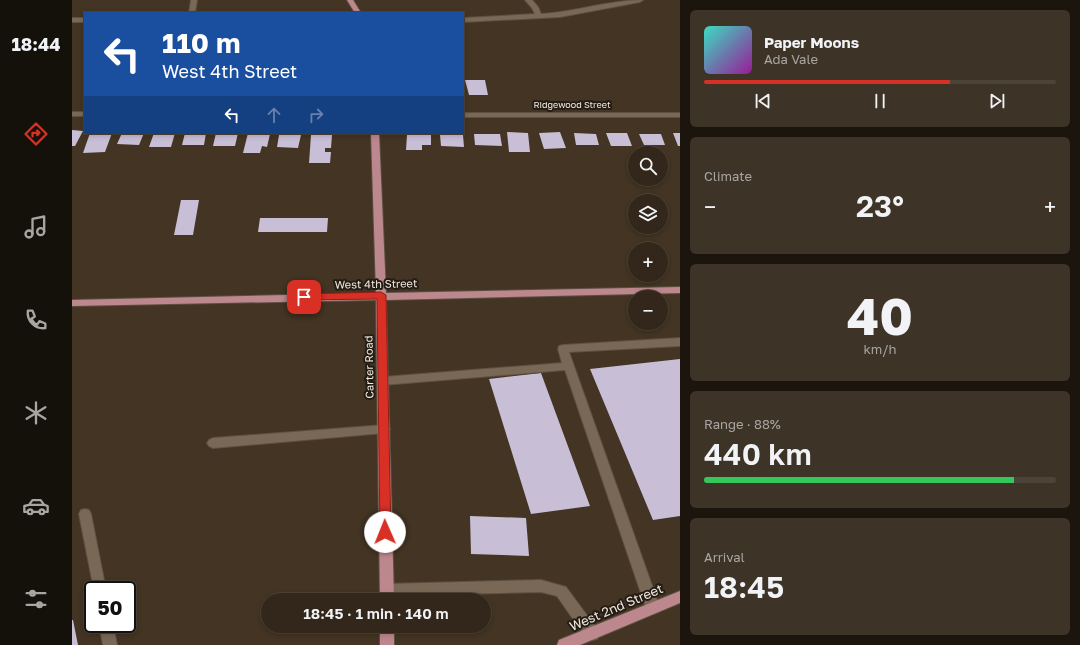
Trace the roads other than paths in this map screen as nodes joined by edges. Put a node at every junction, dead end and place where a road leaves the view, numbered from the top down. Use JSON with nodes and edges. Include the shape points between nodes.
{"nodes":[{"id":1,"x":194,"y":0,"type":"edge"},
{"id":2,"x":350,"y":0,"type":"edge"},
{"id":3,"x":528,"y":0,"type":"edge"},
{"id":4,"x":640,"y":0,"type":"edge"},
{"id":5,"x":192,"y":12,"type":"edge"},
{"id":6,"x":357,"y":12,"type":"edge"},
{"id":7,"x":539,"y":17,"type":"junction"},
{"id":8,"x":72,"y":20,"type":"edge"},
{"id":9,"x":84,"y":20,"type":"edge"},
{"id":10,"x":464,"y":20,"type":"edge"},
{"id":11,"x":72,"y":114,"type":"edge"},
{"id":12,"x":84,"y":114,"type":"edge"},
{"id":13,"x":464,"y":115,"type":"edge"},
{"id":14,"x":680,"y":115,"type":"edge"},
{"id":15,"x":374,"y":134,"type":"edge"},
{"id":16,"x":680,"y":290,"type":"edge"},
{"id":17,"x":381,"y":295,"type":"junction"},
{"id":18,"x":72,"y":303,"type":"edge"},
{"id":19,"x":680,"y":342,"type":"edge"},
{"id":20,"x":569,"y":366,"type":"junction"},
{"id":21,"x":383,"y":381,"type":"junction"},
{"id":22,"x":384,"y":429,"type":"junction"},
{"id":23,"x":213,"y":443,"type":"dead end"},
{"id":24,"x":86,"y":514,"type":"dead end"},
{"id":25,"x":98,"y":581,"type":"edge"},
{"id":26,"x":386,"y":593,"type":"edge"},
{"id":27,"x":420,"y":593,"type":"edge"},
{"id":28,"x":680,"y":597,"type":"edge"},
{"id":29,"x":654,"y":608,"type":"junction"},
{"id":30,"x":108,"y":633,"type":"edge"},
{"id":31,"x":387,"y":633,"type":"edge"},
{"id":32,"x":592,"y":634,"type":"junction"},
{"id":33,"x":110,"y":645,"type":"edge"},
{"id":34,"x":387,"y":645,"type":"edge"},
{"id":35,"x":564,"y":645,"type":"edge"}],
"edges":[{"from":1,"to":5,"type":"street"},
{"from":2,"to":6,"type":"main road"},
{"from":3,"to":7,"type":"street","via":[[535,7]]},
{"from":4,"to":7,"type":"street","via":[[587,11]]},
{"from":7,"to":10,"type":"street"},
{"from":8,"to":9,"type":"street"},
{"from":11,"to":12,"type":"street"},
{"from":13,"to":14,"type":"street","name":"Ridgewood Street"},
{"from":15,"to":17,"type":"main road","name":"Carter Road"},
{"from":16,"to":17,"type":"main road","name":"West 4th Street"},
{"from":17,"to":18,"type":"main road","name":"West 4th Street"},
{"from":17,"to":21,"type":"main road","name":"Carter Road"},
{"from":19,"to":20,"type":"street","via":[[563,349]]},
{"from":20,"to":21,"type":"street"},
{"from":20,"to":29,"type":"street"},
{"from":21,"to":22,"type":"main road","name":"Carter Road"},
{"from":22,"to":23,"type":"street"},
{"from":22,"to":26,"type":"main road","name":"Carter Road"},
{"from":24,"to":25,"type":"street"},
{"from":27,"to":32,"type":"street","via":[[541,586],[561,591]]},
{"from":28,"to":29,"type":"main road","name":"West 2nd Street"},
{"from":29,"to":32,"type":"main road","name":"West 2nd Street"},
{"from":30,"to":33,"type":"street"},
{"from":31,"to":34,"type":"main road"},
{"from":32,"to":35,"type":"main road","name":"West 2nd Street"}]}
